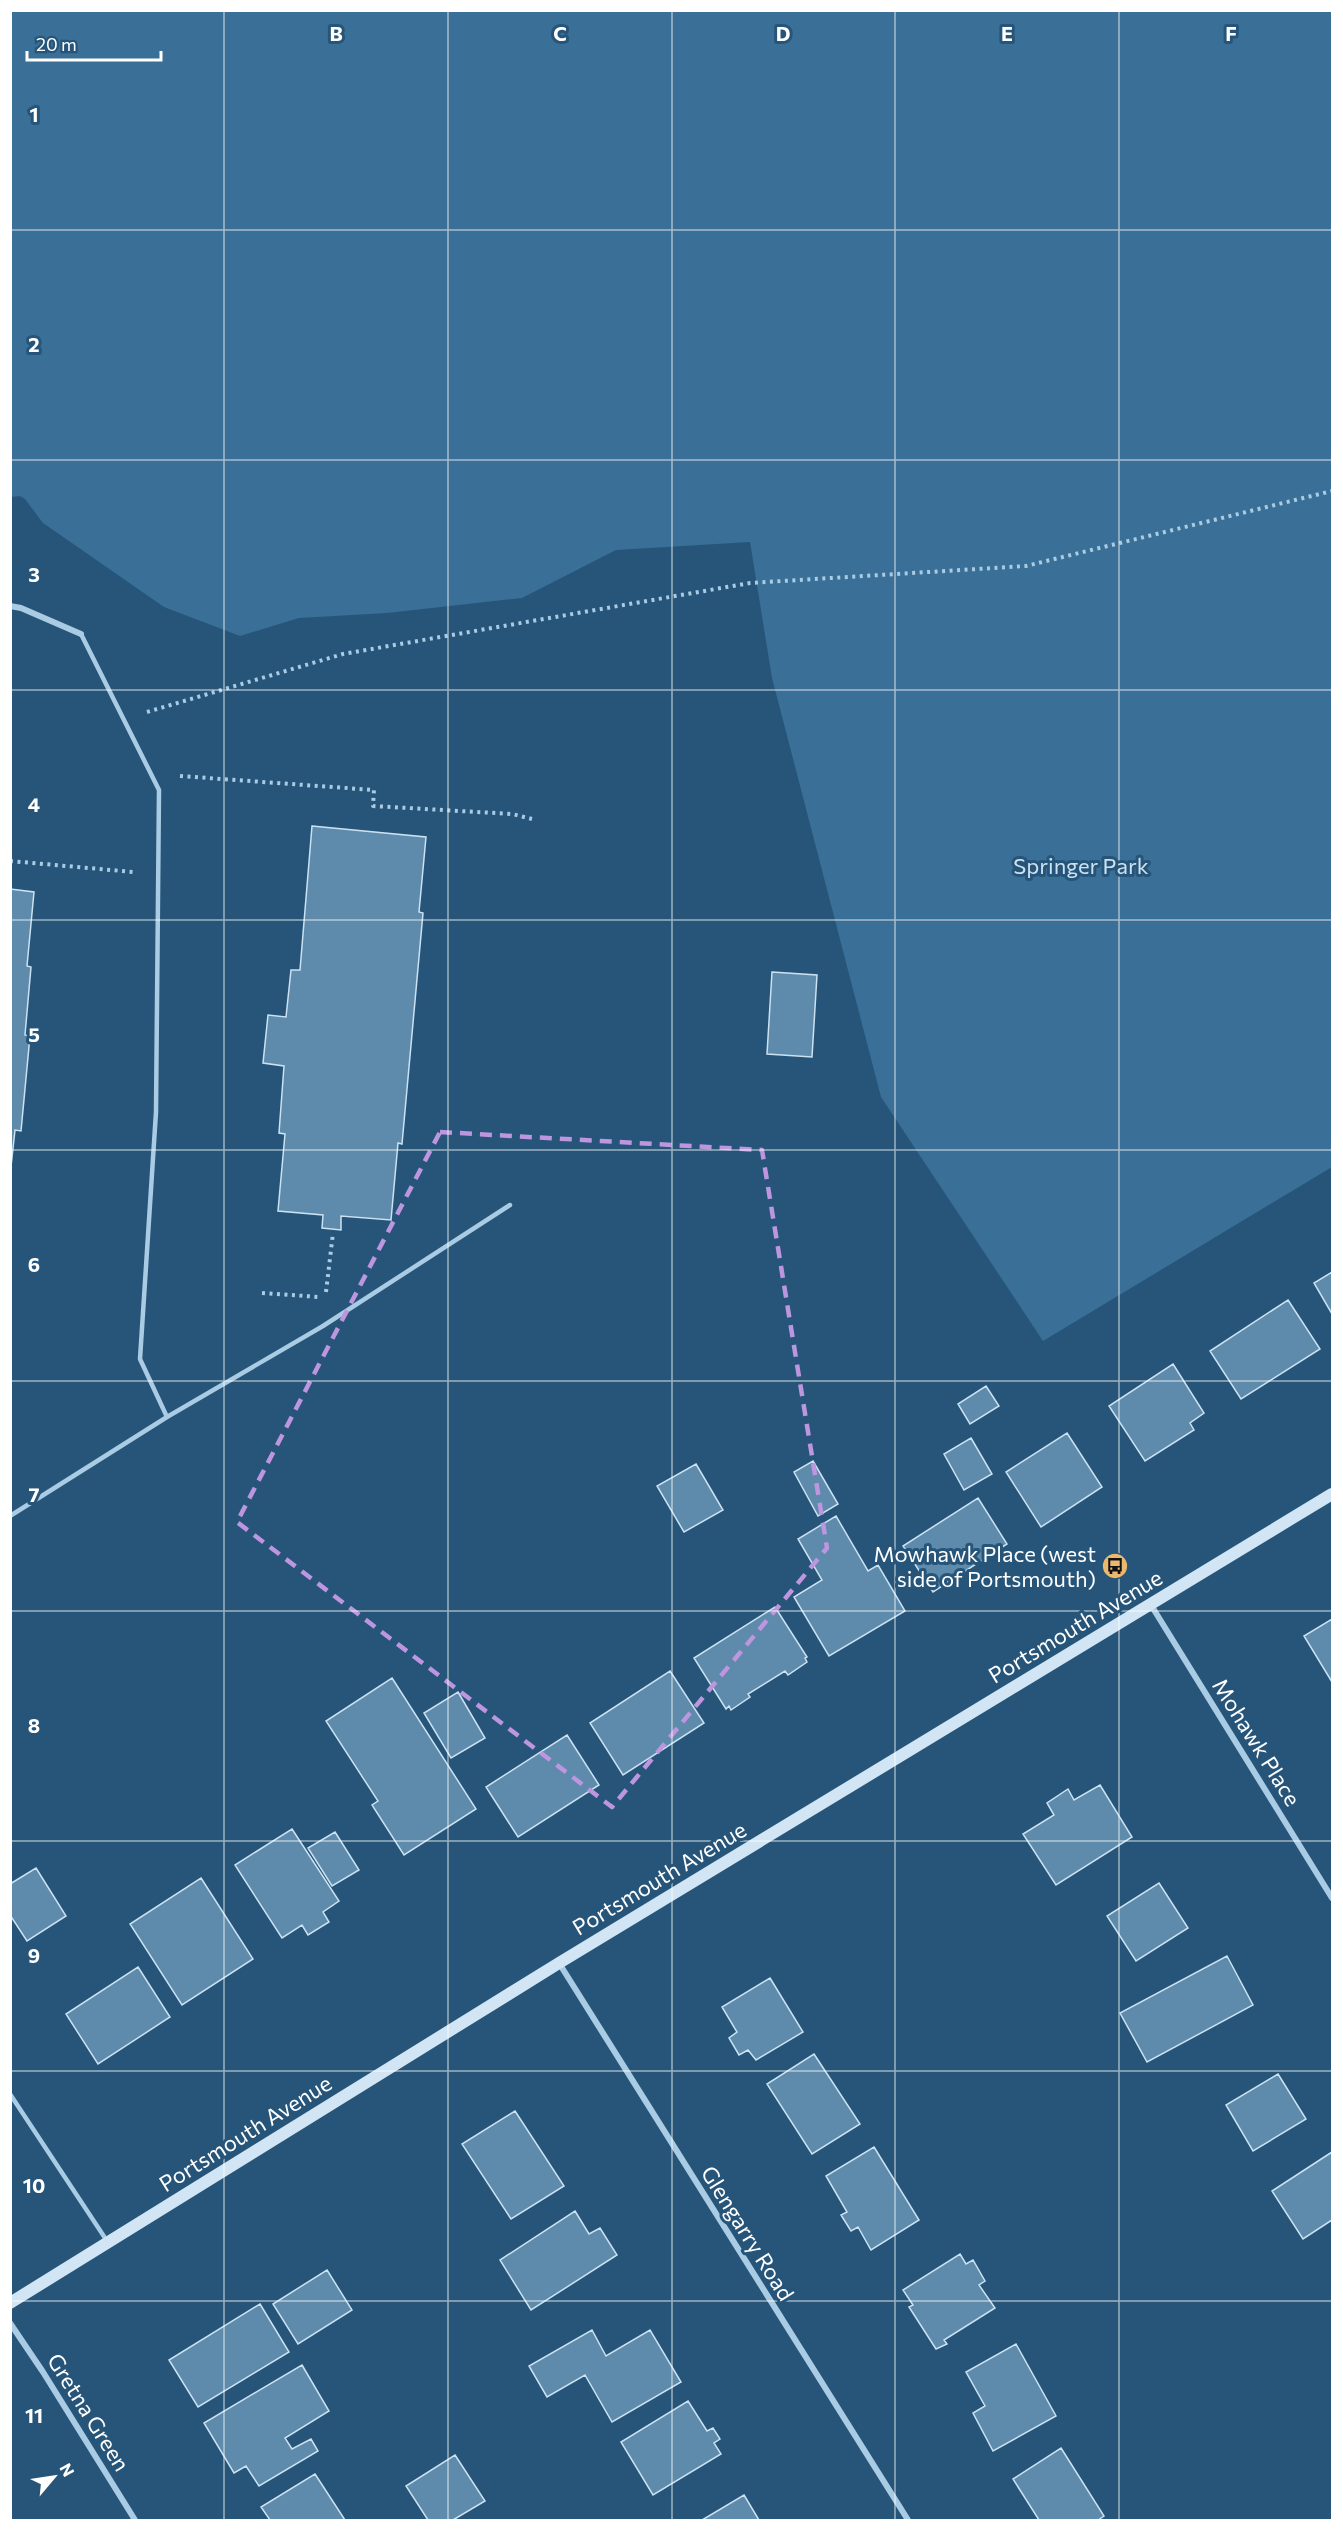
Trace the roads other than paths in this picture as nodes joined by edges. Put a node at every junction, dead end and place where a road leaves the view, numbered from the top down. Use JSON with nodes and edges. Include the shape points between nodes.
{"nodes":[{"id":1,"x":10,"y":606,"type":"edge"},
{"id":2,"x":81,"y":634,"type":"joint"},
{"id":3,"x":510,"y":1205,"type":"dead end"},
{"id":4,"x":167,"y":1417,"type":"junction"},
{"id":5,"x":1332,"y":1494,"type":"edge"},
{"id":6,"x":10,"y":1516,"type":"edge"},
{"id":7,"x":1151,"y":1605,"type":"junction"},
{"id":8,"x":1332,"y":1898,"type":"edge"},
{"id":9,"x":558,"y":1964,"type":"junction"},
{"id":10,"x":10,"y":2094,"type":"edge"},
{"id":11,"x":109,"y":2243,"type":"junction"},
{"id":12,"x":10,"y":2303,"type":"edge"},
{"id":13,"x":10,"y":2323,"type":"edge"},
{"id":14,"x":135,"y":2520,"type":"edge"},
{"id":15,"x":908,"y":2520,"type":"edge"}],
"edges":[{"from":1,"to":2,"type":"street"},
{"from":2,"to":4,"type":"lane","via":[[159,790],[156,1112],[140,1359]]},
{"from":3,"to":4,"type":"lane","via":[[322,1326]]},
{"from":4,"to":6,"type":"lane"},
{"from":5,"to":7,"type":"main road","name":"Portsmouth Avenue"},
{"from":7,"to":8,"type":"street","name":"Mohawk Place"},
{"from":7,"to":9,"type":"main road","name":"Portsmouth Avenue"},
{"from":9,"to":11,"type":"main road","name":"Portsmouth Avenue"},
{"from":9,"to":15,"type":"street","name":"Glengarry Road"},
{"from":10,"to":11,"type":"lane"},
{"from":11,"to":12,"type":"main road","name":"Portsmouth Avenue"},
{"from":13,"to":14,"type":"street","name":"Gretna Green"}]}
